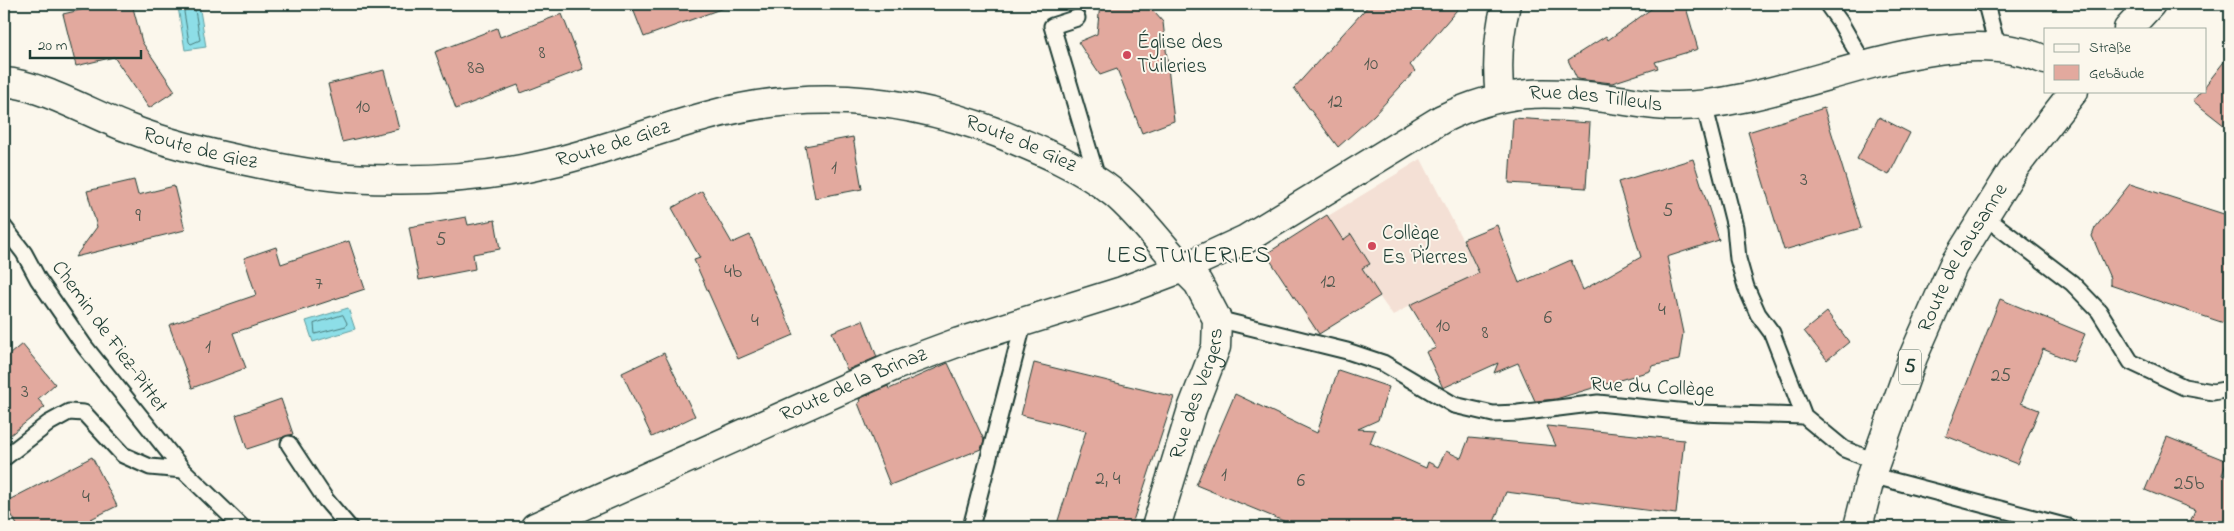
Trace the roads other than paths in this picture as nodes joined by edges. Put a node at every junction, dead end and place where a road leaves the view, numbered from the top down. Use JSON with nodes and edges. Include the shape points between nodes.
{"nodes":[{"id":1,"x":1506,"y":4,"type":"edge"},
{"id":2,"x":1827,"y":4,"type":"edge"},
{"id":3,"x":1986,"y":4,"type":"edge"},
{"id":4,"x":2151,"y":4,"type":"edge"},
{"id":5,"x":1078,"y":18,"type":"dead end"},
{"id":6,"x":2129,"y":28,"type":"edge"},
{"id":7,"x":1997,"y":46,"type":"junction"},
{"id":8,"x":2044,"y":60,"type":"edge"},
{"id":9,"x":1865,"y":66,"type":"junction"},
{"id":10,"x":4,"y":82,"type":"edge"},
{"id":11,"x":2073,"y":92,"type":"edge"},
{"id":12,"x":1500,"y":97,"type":"junction"},
{"id":13,"x":1704,"y":104,"type":"junction"},
{"id":14,"x":1098,"y":182,"type":"junction"},
{"id":15,"x":1984,"y":216,"type":"junction"},
{"id":16,"x":4,"y":227,"type":"edge"},
{"id":17,"x":1183,"y":268,"type":"junction"},
{"id":18,"x":1217,"y":319,"type":"junction"},
{"id":19,"x":1024,"y":321,"type":"junction"},
{"id":20,"x":2230,"y":389,"type":"edge"},
{"id":21,"x":1804,"y":416,"type":"junction"},
{"id":22,"x":290,"y":444,"type":"dead end"},
{"id":23,"x":4,"y":458,"type":"edge"},
{"id":24,"x":1874,"y":469,"type":"junction"},
{"id":25,"x":183,"y":470,"type":"junction"},
{"id":26,"x":242,"y":527,"type":"edge"},
{"id":27,"x":349,"y":527,"type":"edge"},
{"id":28,"x":535,"y":527,"type":"edge"},
{"id":29,"x":970,"y":527,"type":"edge"},
{"id":30,"x":1156,"y":527,"type":"edge"},
{"id":31,"x":1858,"y":527,"type":"edge"},
{"id":32,"x":2068,"y":527,"type":"edge"}],
"edges":[{"from":1,"to":12,"type":"street","via":[[1497,57]]},
{"from":2,"to":9,"type":"lane"},
{"from":3,"to":7,"type":"lane"},
{"from":4,"to":6,"type":"street"},
{"from":5,"to":14,"type":"lane","via":[[1052,26]]},
{"from":7,"to":8,"type":"street","name":"Rue des Tilleuls"},
{"from":7,"to":9,"type":"street","name":"Rue des Tilleuls","via":[[1935,52]]},
{"from":9,"to":13,"type":"street","name":"Rue des Tilleuls","via":[[1775,91]]},
{"from":10,"to":14,"type":"street","name":"Route de Giez","via":[[59,99],[172,145],[289,170],[346,178],[437,179],[498,173],[550,164],[708,115],[816,98],[900,105],[949,117],[1016,140]]},
{"from":11,"to":15,"type":"street","name":"Route de Lausanne","number":"5","via":[[2015,167]]},
{"from":12,"to":13,"type":"street","name":"Rue des Tilleuls","via":[[1540,92],[1671,106]]},
{"from":12,"to":17,"type":"street","name":"Rue des Tilleuls","via":[[1442,119],[1246,239]]},
{"from":13,"to":21,"type":"lane","via":[[1735,227],[1738,259],[1746,287],[1758,314],[1772,333]]},
{"from":14,"to":17,"type":"street","name":"Route de Giez","via":[[1145,223]]},
{"from":15,"to":20,"type":"lane","via":[[2072,283],[2099,311],[2131,362],[2184,387],[2212,392]]},
{"from":15,"to":24,"type":"street","name":"Route de Lausanne","number":"5","via":[[1953,266],[1937,302]]},
{"from":16,"to":25,"type":"lane","name":"Chemin de Fiez-Pittet","via":[[85,348]]},
{"from":17,"to":18,"type":"street","name":"Rue des Vergers","via":[[1198,283]]},
{"from":17,"to":19,"type":"street","name":"Route de la Brinaz"},
{"from":18,"to":21,"type":"lane","name":"Rue du Collège","via":[[1383,363],[1454,405],[1492,414],[1598,403],[1698,413]]},
{"from":18,"to":30,"type":"street","name":"Rue des Vergers","via":[[1216,347],[1192,409]]},
{"from":19,"to":28,"type":"street","name":"Route de la Brinaz","via":[[897,365]]},
{"from":19,"to":29,"type":"lane"},
{"from":21,"to":24,"type":"lane","via":[[1844,450]]},
{"from":22,"to":27,"type":"lane","via":[[326,500]]},
{"from":23,"to":25,"type":"lane","via":[[49,422],[69,412],[84,413],[123,455],[150,467]]},
{"from":24,"to":31,"type":"street","name":"Route de Lausanne","number":"5"},
{"from":24,"to":32,"type":"lane"},
{"from":25,"to":26,"type":"lane","name":"Chemin de Fiez-Pittet"}]}
